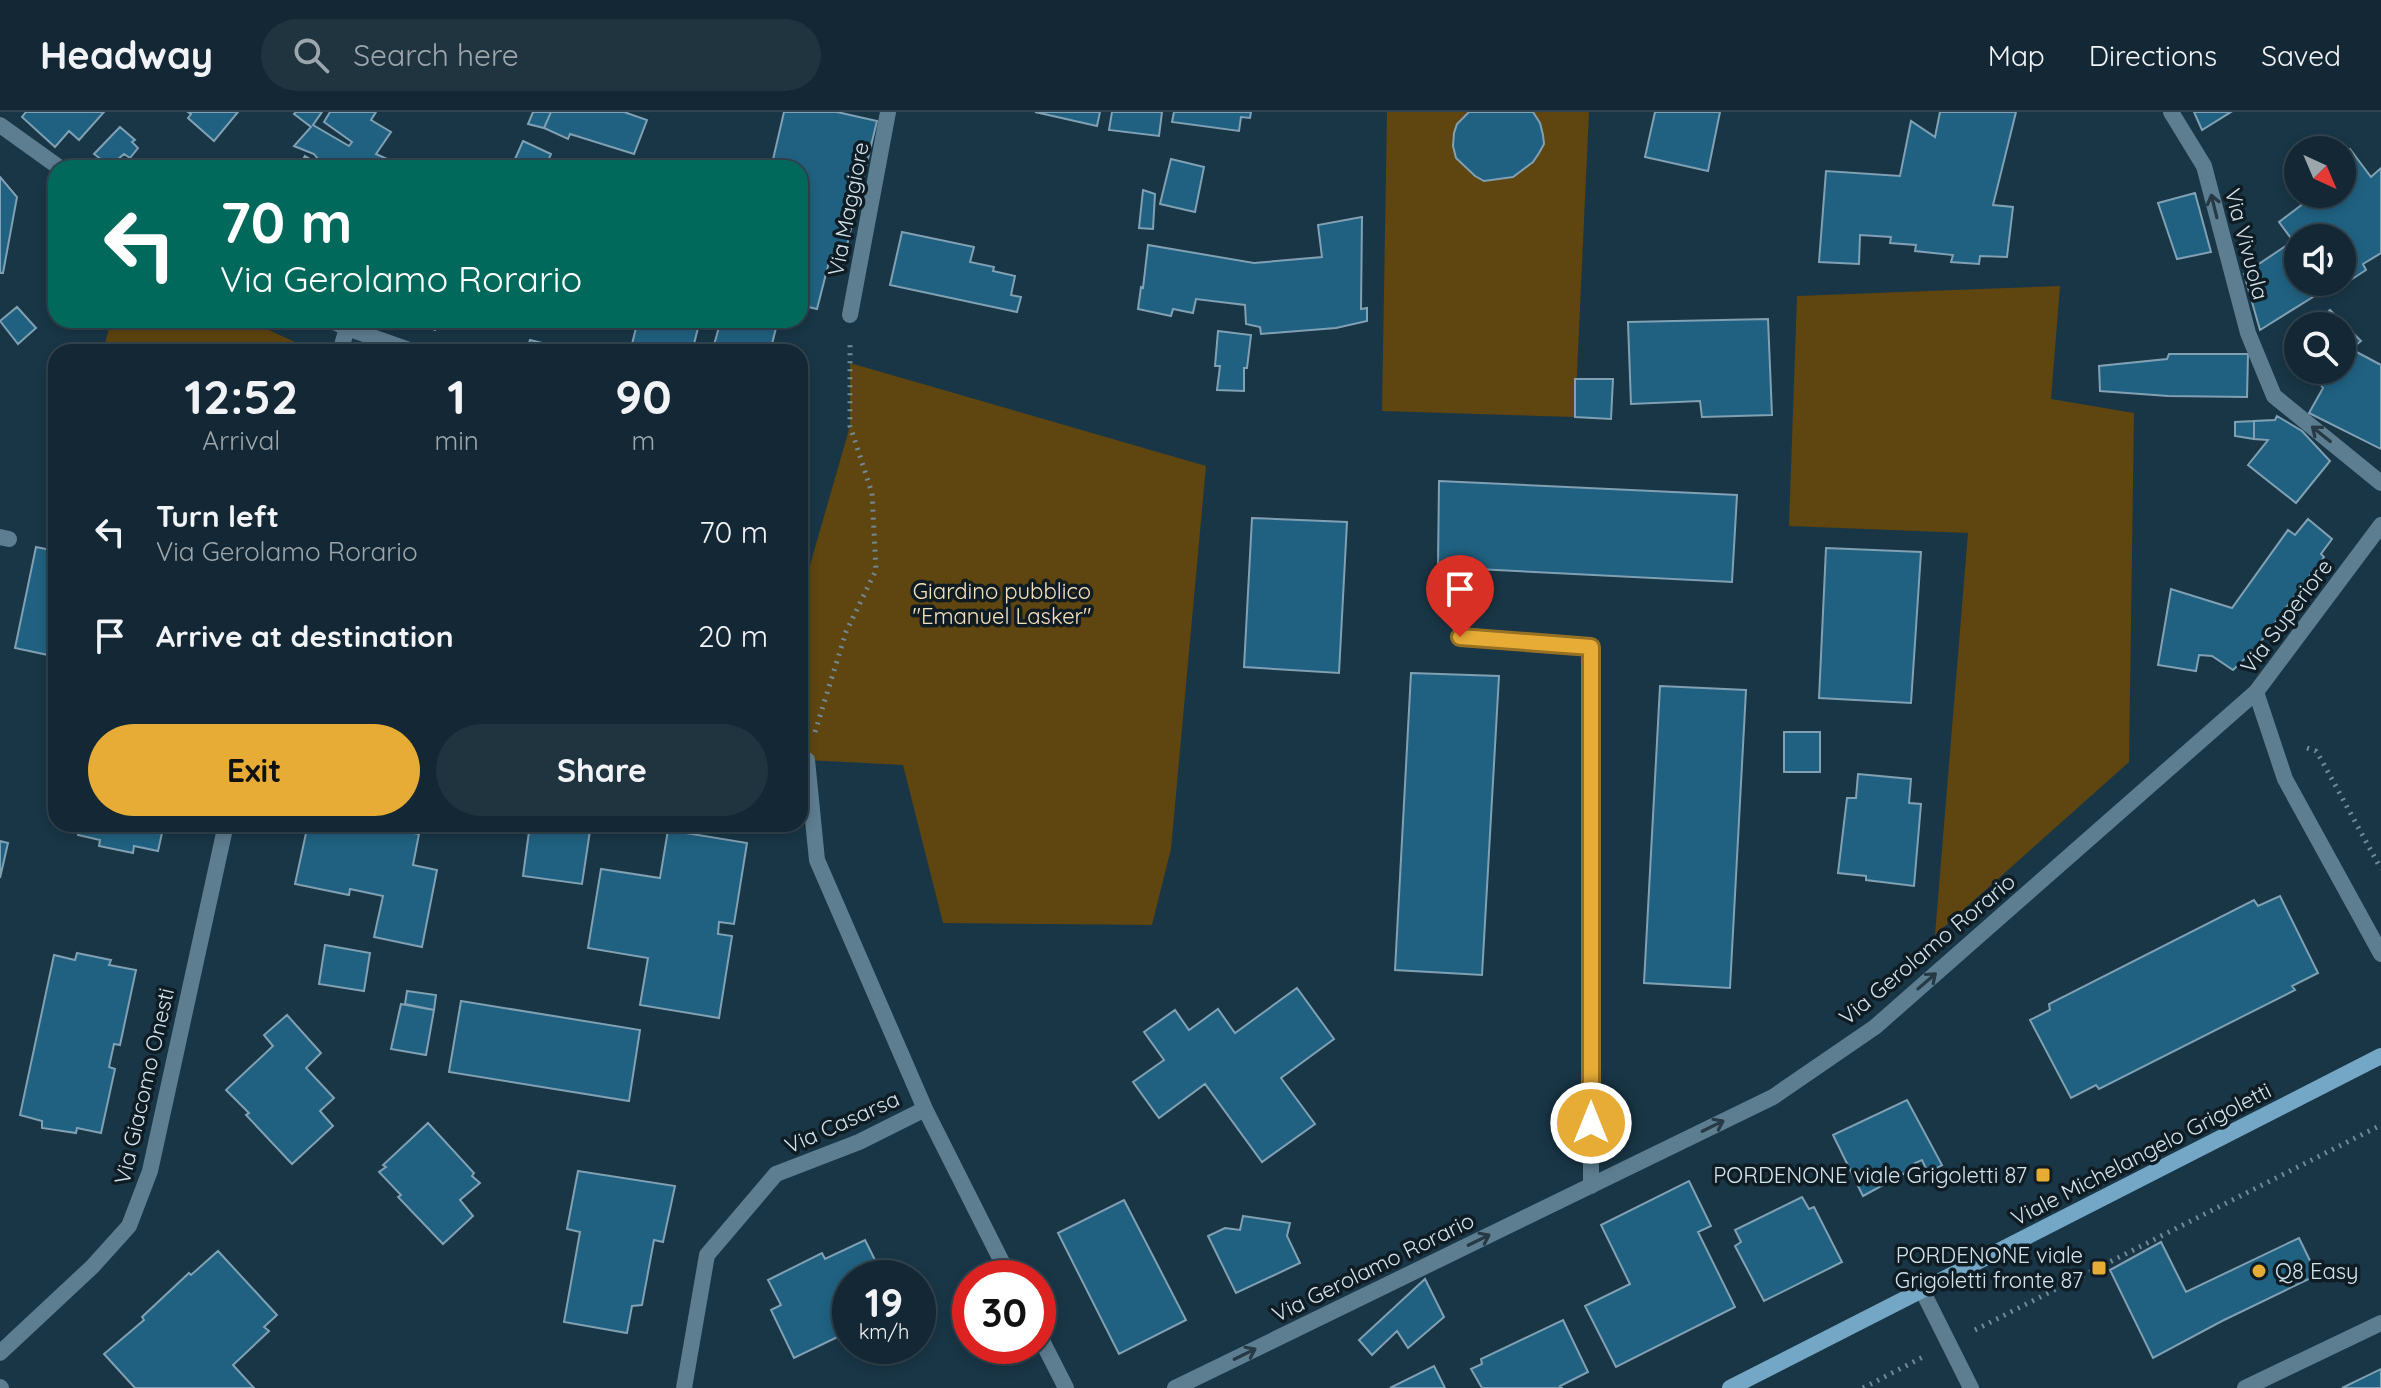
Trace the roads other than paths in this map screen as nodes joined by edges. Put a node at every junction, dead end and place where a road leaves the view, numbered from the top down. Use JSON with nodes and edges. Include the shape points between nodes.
{"nodes":[{"id":1,"x":888,"y":112,"type":"edge"},
{"id":2,"x":2171,"y":112,"type":"edge"},
{"id":3,"x":0,"y":125,"type":"edge"},
{"id":4,"x":49,"y":160,"type":"edge"},
{"id":5,"x":850,"y":315,"type":"road end"},
{"id":6,"x":347,"y":328,"type":"joint"},
{"id":7,"x":342,"y":344,"type":"edge"},
{"id":8,"x":392,"y":344,"type":"edge"},
{"id":9,"x":2381,"y":483,"type":"edge"},
{"id":10,"x":2381,"y":525,"type":"edge"},
{"id":11,"x":1460,"y":637,"type":"dead end"},
{"id":12,"x":2256,"y":692,"type":"junction"},
{"id":13,"x":808,"y":770,"type":"edge"},
{"id":14,"x":224,"y":832,"type":"edge"},
{"id":15,"x":2381,"y":954,"type":"edge"},
{"id":16,"x":2381,"y":1056,"type":"edge"},
{"id":17,"x":925,"y":1109,"type":"junction"},
{"id":18,"x":1591,"y":1186,"type":"junction"},
{"id":19,"x":1001,"y":1260,"type":"edge"},
{"id":20,"x":1922,"y":1290,"type":"junction"},
{"id":21,"x":2381,"y":1323,"type":"edge"},
{"id":22,"x":0,"y":1353,"type":"edge"},
{"id":23,"x":1054,"y":1364,"type":"edge"},
{"id":24,"x":684,"y":1388,"type":"edge"},
{"id":25,"x":1066,"y":1388,"type":"edge"},
{"id":26,"x":1175,"y":1388,"type":"edge"},
{"id":27,"x":1730,"y":1388,"type":"edge"},
{"id":28,"x":1971,"y":1388,"type":"edge"},
{"id":29,"x":2245,"y":1388,"type":"edge"}],
"edges":[{"from":1,"to":5,"type":"street","name":"Via Maggiore"},
{"from":9,"to":2,"type":"street","name":"Via Vivuola","one_way":true,"via":[[2274,396],[2248,333],[2204,166]]},
{"from":3,"to":4,"type":"street"},
{"from":6,"to":7,"type":"street"},
{"from":6,"to":8,"type":"street"},
{"from":10,"to":12,"type":"street","name":"Via Superiore"},
{"from":11,"to":18,"type":"street","via":[[1591,647]]},
{"from":12,"to":15,"type":"street","name":"Via Superiore","via":[[2285,779]]},
{"from":18,"to":12,"type":"street","name":"Via Gerolamo Rorario","one_way":true,"via":[[1773,1097],[1875,1027]]},
{"from":13,"to":17,"type":"street","name":"Via Casarsa","via":[[817,860]]},
{"from":14,"to":22,"type":"street","name":"Via Giacomo Onesti","via":[[150,1171],[129,1226]]},
{"from":16,"to":20,"type":"main road","name":"Viale Michelangelo Grigoletti"},
{"from":17,"to":19,"type":"street","name":"Via Casarsa"},
{"from":17,"to":24,"type":"street","name":"Via Casarsa","via":[[776,1174],[707,1255]]},
{"from":26,"to":18,"type":"street","name":"Via Gerolamo Rorario","one_way":true},
{"from":20,"to":27,"type":"main road","name":"Viale Michelangelo Grigoletti"},
{"from":20,"to":28,"type":"street"},
{"from":21,"to":29,"type":"street"},
{"from":23,"to":25,"type":"street"}]}
